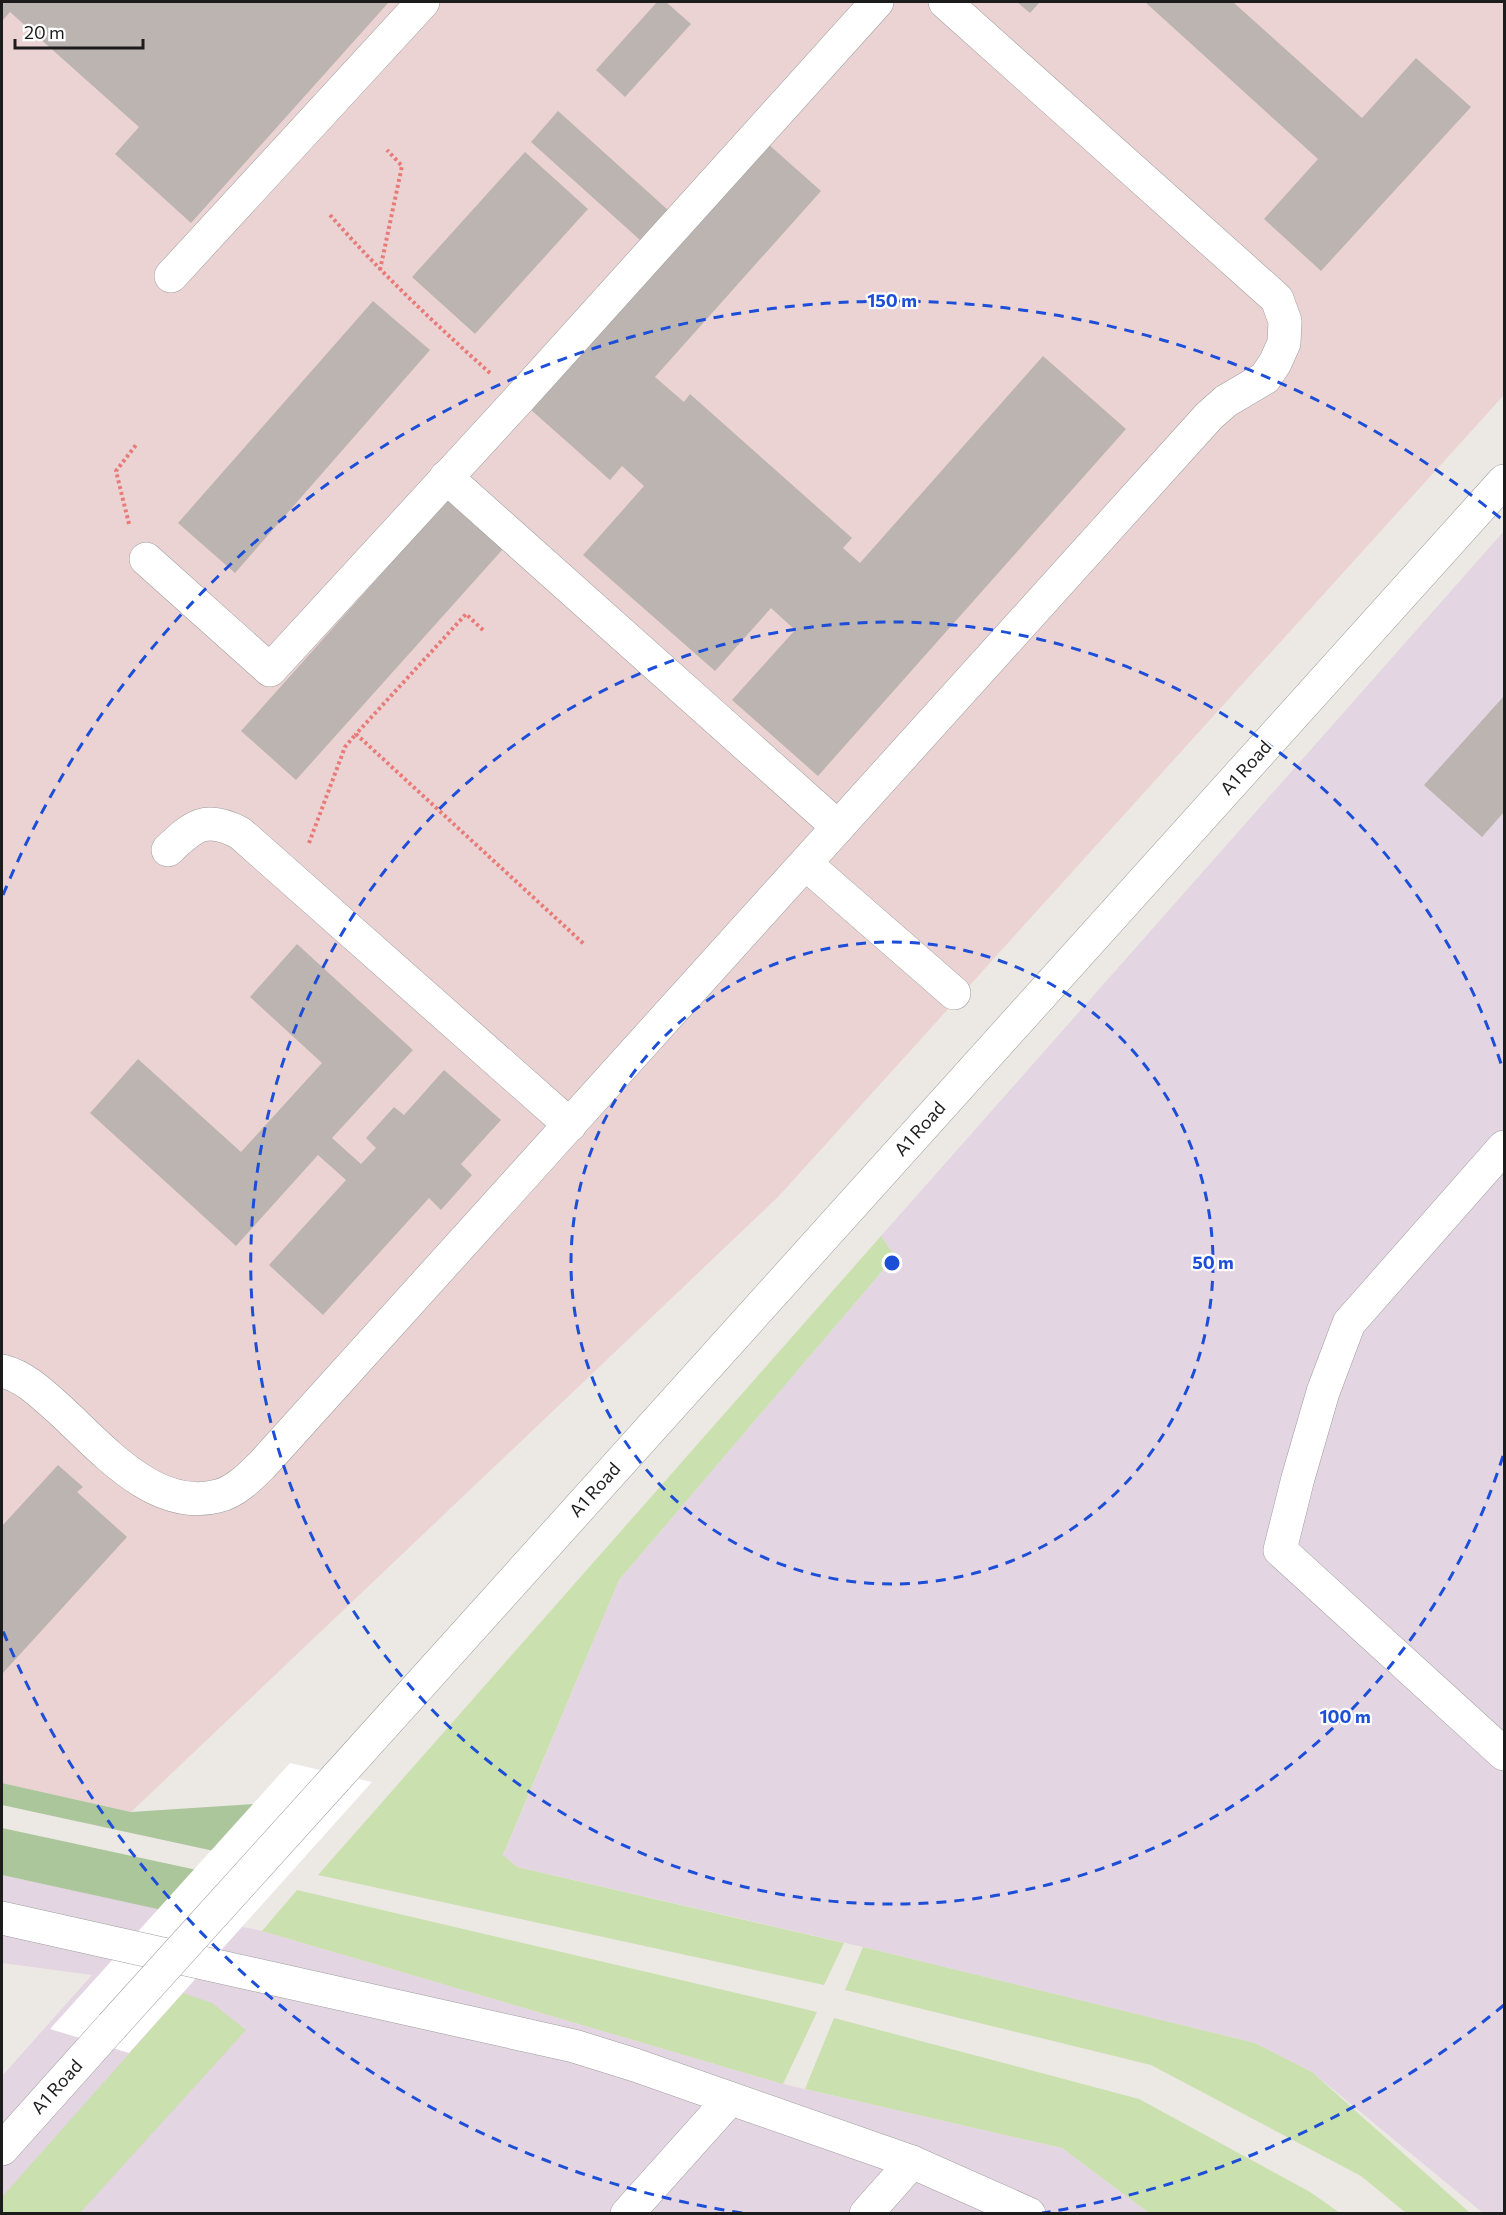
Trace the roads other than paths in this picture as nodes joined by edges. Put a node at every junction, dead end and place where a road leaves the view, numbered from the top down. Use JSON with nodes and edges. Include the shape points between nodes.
{"nodes":[{"id":1,"x":423,"y":2,"type":"edge"},
{"id":2,"x":877,"y":2,"type":"edge"},
{"id":3,"x":945,"y":2,"type":"edge"},
{"id":4,"x":171,"y":276,"type":"dead end"},
{"id":5,"x":446,"y":477,"type":"junction"},
{"id":6,"x":1504,"y":481,"type":"edge"},
{"id":7,"x":146,"y":559,"type":"road end"},
{"id":8,"x":838,"y":827,"type":"junction"},
{"id":9,"x":168,"y":850,"type":"dead end"},
{"id":10,"x":806,"y":864,"type":"junction"},
{"id":11,"x":954,"y":993,"type":"dead end"},
{"id":12,"x":570,"y":1125,"type":"junction"},
{"id":13,"x":1504,"y":1148,"type":"edge"},
{"id":14,"x":2,"y":1371,"type":"edge"},
{"id":15,"x":1504,"y":1754,"type":"edge"},
{"id":16,"x":2,"y":1918,"type":"edge"},
{"id":17,"x":730,"y":2098,"type":"junction"},
{"id":18,"x":2,"y":2149,"type":"edge"},
{"id":19,"x":912,"y":2162,"type":"junction"},
{"id":20,"x":627,"y":2214,"type":"edge"},
{"id":21,"x":866,"y":2214,"type":"edge"},
{"id":22,"x":1029,"y":2214,"type":"edge"}],
"edges":[{"from":1,"to":4,"type":"lane"},
{"from":2,"to":5,"type":"lane"},
{"from":3,"to":8,"type":"lane","via":[[1277,299],[1285,321],[1284,343],[1265,378],[1209,416]]},
{"from":5,"to":7,"type":"lane","via":[[270,670]]},
{"from":5,"to":8,"type":"lane"},
{"from":6,"to":18,"type":"lane","name":"A1 Road","bridge":true},
{"from":8,"to":10,"type":"lane"},
{"from":9,"to":12,"type":"lane","via":[[200,825],[224,824],[240,833]]},
{"from":10,"to":11,"type":"lane"},
{"from":10,"to":12,"type":"lane"},
{"from":12,"to":14,"type":"lane","via":[[262,1465],[243,1483],[220,1496],[196,1500],[171,1496],[146,1484],[37,1389],[17,1375]]},
{"from":13,"to":15,"type":"lane","via":[[1349,1323],[1323,1392],[1280,1550]]},
{"from":16,"to":17,"type":"lane","via":[[574,2046]]},
{"from":17,"to":19,"type":"lane"},
{"from":17,"to":20,"type":"lane"},
{"from":19,"to":21,"type":"lane"},
{"from":19,"to":22,"type":"lane"}]}
